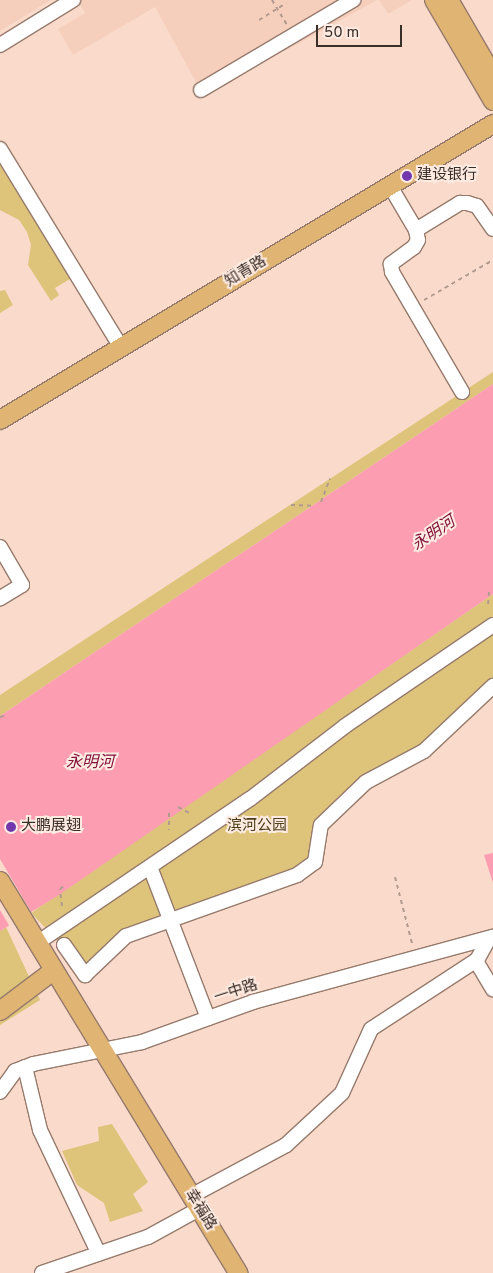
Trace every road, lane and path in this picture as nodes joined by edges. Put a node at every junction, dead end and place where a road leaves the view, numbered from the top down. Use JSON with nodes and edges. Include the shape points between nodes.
{"nodes":[{"id":1,"x":73,"y":0,"type":"edge"},
{"id":2,"x":272,"y":0,"type":"edge"},
{"id":3,"x":353,"y":0,"type":"edge"},
{"id":4,"x":434,"y":0,"type":"edge"},
{"id":5,"x":449,"y":0,"type":"edge"},
{"id":6,"x":286,"y":3,"type":"dead end"},
{"id":7,"x":277,"y":9,"type":"junction"},
{"id":8,"x":259,"y":20,"type":"dead end"},
{"id":9,"x":293,"y":36,"type":"junction"},
{"id":10,"x":0,"y":45,"type":"edge"},
{"id":11,"x":493,"y":76,"type":"edge"},
{"id":12,"x":201,"y":90,"type":"dead end"},
{"id":13,"x":493,"y":100,"type":"edge"},
{"id":14,"x":493,"y":124,"type":"edge"},
{"id":15,"x":0,"y":149,"type":"edge"},
{"id":16,"x":390,"y":186,"type":"junction"},
{"id":17,"x":493,"y":229,"type":"edge"},
{"id":18,"x":416,"y":230,"type":"junction"},
{"id":19,"x":493,"y":260,"type":"edge"},
{"id":20,"x":412,"y":307,"type":"junction"},
{"id":21,"x":121,"y":347,"type":"junction"},
{"id":22,"x":462,"y":392,"type":"dead end"},
{"id":23,"x":0,"y":420,"type":"edge"},
{"id":24,"x":330,"y":479,"type":"dead end"},
{"id":25,"x":321,"y":502,"type":"dead end"},
{"id":26,"x":291,"y":505,"type":"dead end"},
{"id":27,"x":316,"y":506,"type":"dead end"},
{"id":28,"x":0,"y":547,"type":"edge"},
{"id":29,"x":489,"y":592,"type":"dead end"},
{"id":30,"x":0,"y":598,"type":"edge"},
{"id":31,"x":488,"y":604,"type":"dead end"},
{"id":32,"x":493,"y":625,"type":"edge"},
{"id":33,"x":493,"y":686,"type":"edge"},
{"id":34,"x":6,"y":715,"type":"dead end"},
{"id":35,"x":0,"y":717,"type":"edge"},
{"id":36,"x":337,"y":732,"type":"junction"},
{"id":37,"x":178,"y":807,"type":"dead end"},
{"id":38,"x":169,"y":813,"type":"dead end"},
{"id":39,"x":191,"y":814,"type":"dead end"},
{"id":40,"x":170,"y":830,"type":"dead end"},
{"id":41,"x":150,"y":867,"type":"junction"},
{"id":42,"x":395,"y":876,"type":"dead end"},
{"id":43,"x":0,"y":882,"type":"edge"},
{"id":44,"x":66,"y":885,"type":"dead end"},
{"id":45,"x":62,"y":906,"type":"dead end"},
{"id":46,"x":168,"y":920,"type":"junction"},
{"id":47,"x":491,"y":937,"type":"edge"},
{"id":48,"x":35,"y":940,"type":"junction"},
{"id":49,"x":64,"y":945,"type":"dead end"},
{"id":50,"x":416,"y":958,"type":"junction"},
{"id":51,"x":476,"y":961,"type":"junction"},
{"id":52,"x":53,"y":971,"type":"junction"},
{"id":53,"x":493,"y":990,"type":"edge"},
{"id":54,"x":0,"y":1011,"type":"edge"},
{"id":55,"x":208,"y":1018,"type":"junction"},
{"id":56,"x":102,"y":1050,"type":"junction"},
{"id":57,"x":25,"y":1067,"type":"junction"},
{"id":58,"x":0,"y":1092,"type":"edge"},
{"id":59,"x":195,"y":1203,"type":"junction"},
{"id":60,"x":99,"y":1254,"type":"junction"},
{"id":61,"x":42,"y":1273,"type":"edge"},
{"id":62,"x":238,"y":1273,"type":"edge"}],
"edges":[{"from":1,"to":10,"type":"street"},
{"from":2,"to":7,"type":"path"},
{"from":3,"to":9,"type":"street"},
{"from":4,"to":13,"type":"main road"},
{"from":5,"to":11,"type":"main road"},
{"from":6,"to":7,"type":"path","bridge":true},
{"from":7,"to":8,"type":"path","bridge":true},
{"from":7,"to":9,"type":"path"},
{"from":9,"to":12,"type":"street"},
{"from":14,"to":16,"type":"main road","name":"知青路"},
{"from":15,"to":21,"type":"street"},
{"from":16,"to":18,"type":"street"},
{"from":16,"to":21,"type":"main road","name":"知青路"},
{"from":17,"to":18,"type":"street","via":[[477,206],[466,202]]},
{"from":18,"to":20,"type":"street","via":[[418,240],[414,247],[390,264]]},
{"from":19,"to":20,"type":"path"},
{"from":20,"to":22,"type":"street"},
{"from":21,"to":23,"type":"main road","name":"知青路"},
{"from":24,"to":25,"type":"path"},
{"from":26,"to":27,"type":"path"},
{"from":28,"to":30,"type":"street","via":[[22,585]]},
{"from":29,"to":31,"type":"path"},
{"from":32,"to":36,"type":"street"},
{"from":33,"to":46,"type":"street","via":[[424,751],[366,782],[320,825],[315,862],[297,875]]},
{"from":34,"to":35,"type":"path"},
{"from":36,"to":41,"type":"street","via":[[269,786]]},
{"from":36,"to":48,"type":"street"},
{"from":37,"to":39,"type":"path"},
{"from":38,"to":40,"type":"path"},
{"from":41,"to":46,"type":"street"},
{"from":41,"to":48,"type":"street"},
{"from":42,"to":50,"type":"path"},
{"from":43,"to":48,"type":"main road","name":"幸福路"},
{"from":44,"to":45,"type":"path","via":[[60,889]]},
{"from":46,"to":49,"type":"street","via":[[126,936],[85,975]]},
{"from":46,"to":55,"type":"street"},
{"from":47,"to":50,"type":"street","name":"一中路"},
{"from":47,"to":51,"type":"street"},
{"from":48,"to":52,"type":"main road","name":"幸福路"},
{"from":50,"to":55,"type":"street","name":"一中路","via":[[253,1002]]},
{"from":51,"to":53,"type":"street"},
{"from":51,"to":59,"type":"street","via":[[372,1029],[342,1093],[286,1145]]},
{"from":52,"to":54,"type":"main road"},
{"from":52,"to":56,"type":"main road","name":"幸福路"},
{"from":55,"to":56,"type":"street","name":"一中路","via":[[142,1042]]},
{"from":56,"to":57,"type":"street","name":"一中路"},
{"from":56,"to":59,"type":"main road","name":"幸福路"},
{"from":57,"to":58,"type":"street","name":"一中路","via":[[15,1071]]},
{"from":57,"to":60,"type":"street","via":[[40,1130]]},
{"from":59,"to":60,"type":"street","via":[[148,1237]]},
{"from":59,"to":62,"type":"main road","name":"幸福路"},
{"from":60,"to":61,"type":"street"}]}
